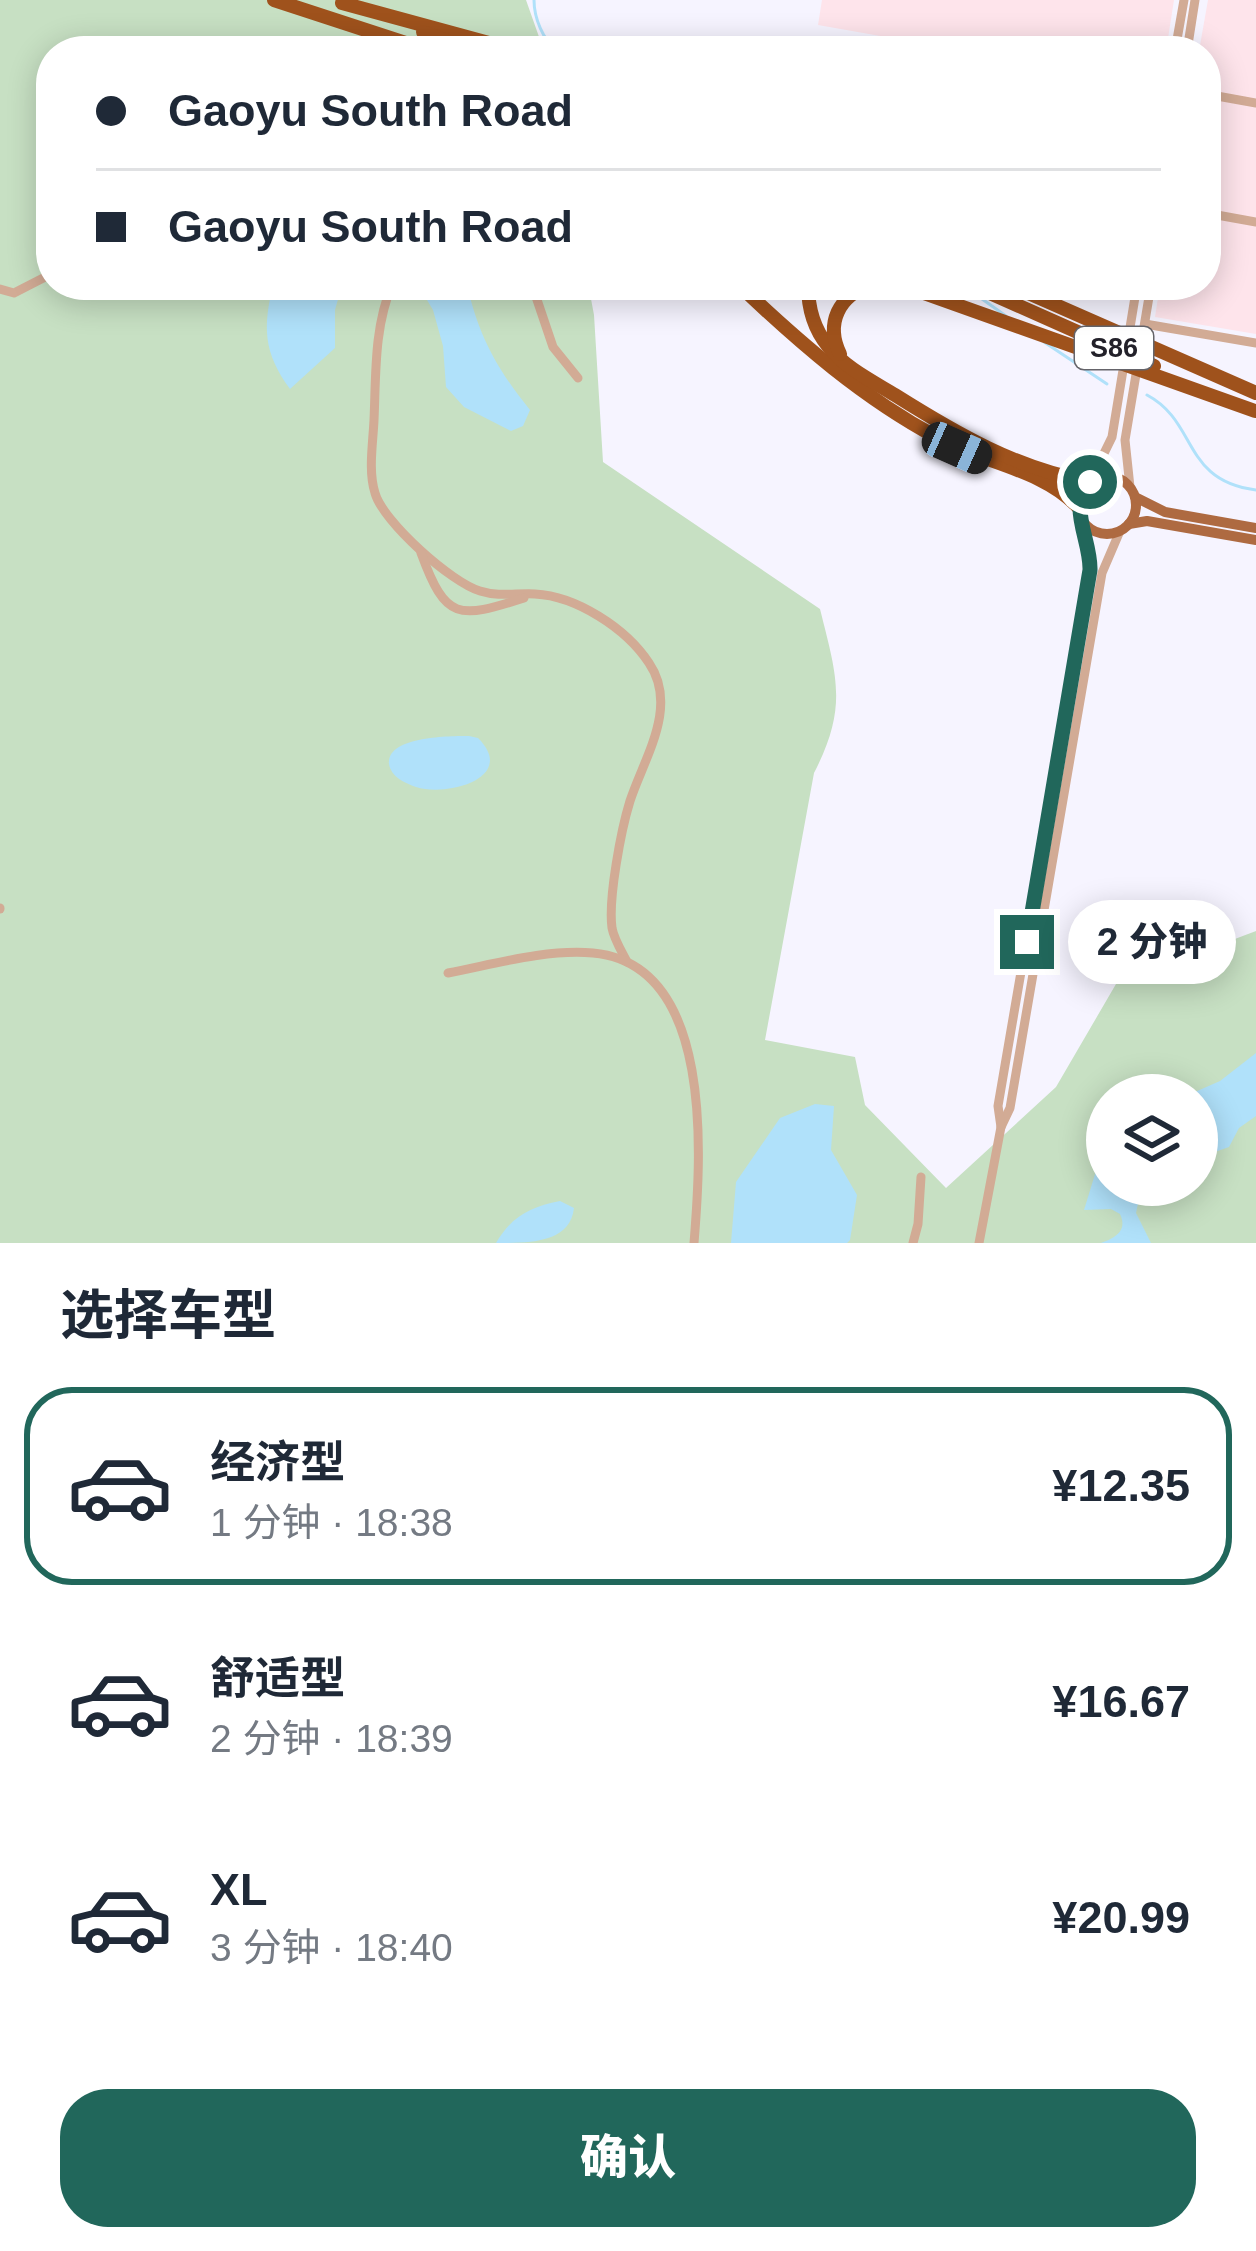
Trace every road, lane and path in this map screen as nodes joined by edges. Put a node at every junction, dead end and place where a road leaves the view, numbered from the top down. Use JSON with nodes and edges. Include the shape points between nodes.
{"nodes":[{"id":1,"x":274,"y":0,"type":"edge"},
{"id":2,"x":1184,"y":0,"type":"edge"},
{"id":3,"x":1195,"y":0,"type":"edge"},
{"id":4,"x":336,"y":2,"type":"edge"},
{"id":5,"x":384,"y":36,"type":"edge"},
{"id":6,"x":432,"y":36,"type":"edge"},
{"id":7,"x":462,"y":36,"type":"edge"},
{"id":8,"x":1178,"y":36,"type":"edge"},
{"id":9,"x":1189,"y":36,"type":"edge"},
{"id":10,"x":1221,"y":97,"type":"edge"},
{"id":11,"x":1256,"y":103,"type":"edge"},
{"id":12,"x":1221,"y":216,"type":"edge"},
{"id":13,"x":1256,"y":222,"type":"edge"},
{"id":14,"x":36,"y":282,"type":"edge"},
{"id":15,"x":0,"y":289,"type":"edge"},
{"id":16,"x":14,"y":293,"type":"junction"},
{"id":17,"x":386,"y":300,"type":"edge"},
{"id":18,"x":537,"y":300,"type":"edge"},
{"id":19,"x":756,"y":300,"type":"edge"},
{"id":20,"x":763,"y":300,"type":"edge"},
{"id":21,"x":811,"y":300,"type":"edge"},
{"id":22,"x":847,"y":300,"type":"edge"},
{"id":23,"x":943,"y":300,"type":"edge"},
{"id":24,"x":1006,"y":300,"type":"edge"},
{"id":25,"x":1045,"y":300,"type":"edge"},
{"id":26,"x":1135,"y":300,"type":"edge"},
{"id":27,"x":1149,"y":300,"type":"edge"},
{"id":28,"x":0,"y":301,"type":"edge"},
{"id":29,"x":775,"y":317,"type":"junction"},
{"id":30,"x":1145,"y":324,"type":"junction"},
{"id":31,"x":1256,"y":343,"type":"edge"},
{"id":32,"x":847,"y":363,"type":"junction"},
{"id":33,"x":578,"y":378,"type":"dead end"},
{"id":34,"x":1256,"y":393,"type":"edge"},
{"id":35,"x":1256,"y":411,"type":"edge"},
{"id":36,"x":1090,"y":482,"type":"junction"},
{"id":37,"x":1133,"y":492,"type":"junction"},
{"id":38,"x":1078,"y":507,"type":"junction"},
{"id":39,"x":1084,"y":523,"type":"junction"},
{"id":40,"x":1125,"y":528,"type":"junction"},
{"id":41,"x":1256,"y":528,"type":"edge"},
{"id":42,"x":1256,"y":540,"type":"edge"},
{"id":43,"x":417,"y":544,"type":"junction"},
{"id":44,"x":535,"y":594,"type":"junction"},
{"id":45,"x":612,"y":929,"type":"junction"},
{"id":46,"x":597,"y":953,"type":"junction"},
{"id":47,"x":627,"y":962,"type":"junction"},
{"id":48,"x":448,"y":973,"type":"dead end"},
{"id":49,"x":1001,"y":1127,"type":"junction"},
{"id":50,"x":920,"y":1177,"type":"dead end"},
{"id":51,"x":694,"y":1243,"type":"edge"},
{"id":52,"x":913,"y":1243,"type":"edge"},
{"id":53,"x":980,"y":1243,"type":"edge"}],
"edges":[{"from":1,"to":5,"type":"highway"},
{"from":2,"to":8,"type":"street"},
{"from":3,"to":9,"type":"street"},
{"from":4,"to":6,"type":"highway"},
{"from":4,"to":7,"type":"highway"},
{"from":10,"to":11,"type":"street"},
{"from":12,"to":13,"type":"street"},
{"from":14,"to":16,"type":"street"},
{"from":15,"to":16,"type":"street"},
{"from":16,"to":28,"type":"street"},
{"from":17,"to":43,"type":"street","via":[[374,492]]},
{"from":18,"to":33,"type":"street","via":[[553,347]]},
{"from":19,"to":29,"type":"highway"},
{"from":20,"to":29,"type":"highway"},
{"from":21,"to":32,"type":"highway","via":[[815,325]]},
{"from":22,"to":32,"type":"highway","via":[[833,322]]},
{"from":23,"to":35,"type":"highway","bridge":true},
{"from":24,"to":35,"type":"highway","number":"S86","bridge":true},
{"from":25,"to":34,"type":"highway","number":"S86","bridge":true},
{"from":26,"to":36,"type":"street","via":[[1112,437]]},
{"from":27,"to":30,"type":"street"},
{"from":29,"to":38,"type":"highway","via":[[848,381],[915,425],[1052,484]]},
{"from":30,"to":31,"type":"street"},
{"from":30,"to":37,"type":"street","via":[[1126,440]]},
{"from":32,"to":36,"type":"highway","via":[[977,445]]},
{"from":36,"to":37,"type":"main road","via":[[1111,476]]},
{"from":36,"to":38,"type":"main road"},
{"from":37,"to":40,"type":"main road","via":[[1135,514]]},
{"from":37,"to":41,"type":"main road","via":[[1165,512]]},
{"from":38,"to":39,"type":"main road"},
{"from":39,"to":40,"type":"main road","via":[[1098,532]]},
{"from":39,"to":49,"type":"street","via":[[1090,570],[998,1106]]},
{"from":40,"to":42,"type":"main road","via":[[1147,521]]},
{"from":40,"to":49,"type":"street","via":[[1102,573]]},
{"from":43,"to":44,"type":"street","via":[[471,588]]},
{"from":43,"to":44,"type":"street","via":[[435,591],[456,608],[484,610]]},
{"from":44,"to":45,"type":"street","via":[[602,620],[644,656],[660,686],[660,720],[622,834]]},
{"from":45,"to":46,"type":"street"},
{"from":45,"to":47,"type":"street"},
{"from":46,"to":47,"type":"street"},
{"from":46,"to":48,"type":"street"},
{"from":47,"to":51,"type":"street","via":[[662,991],[682,1031],[698,1123]]},
{"from":49,"to":53,"type":"street"},
{"from":50,"to":52,"type":"street"}]}
